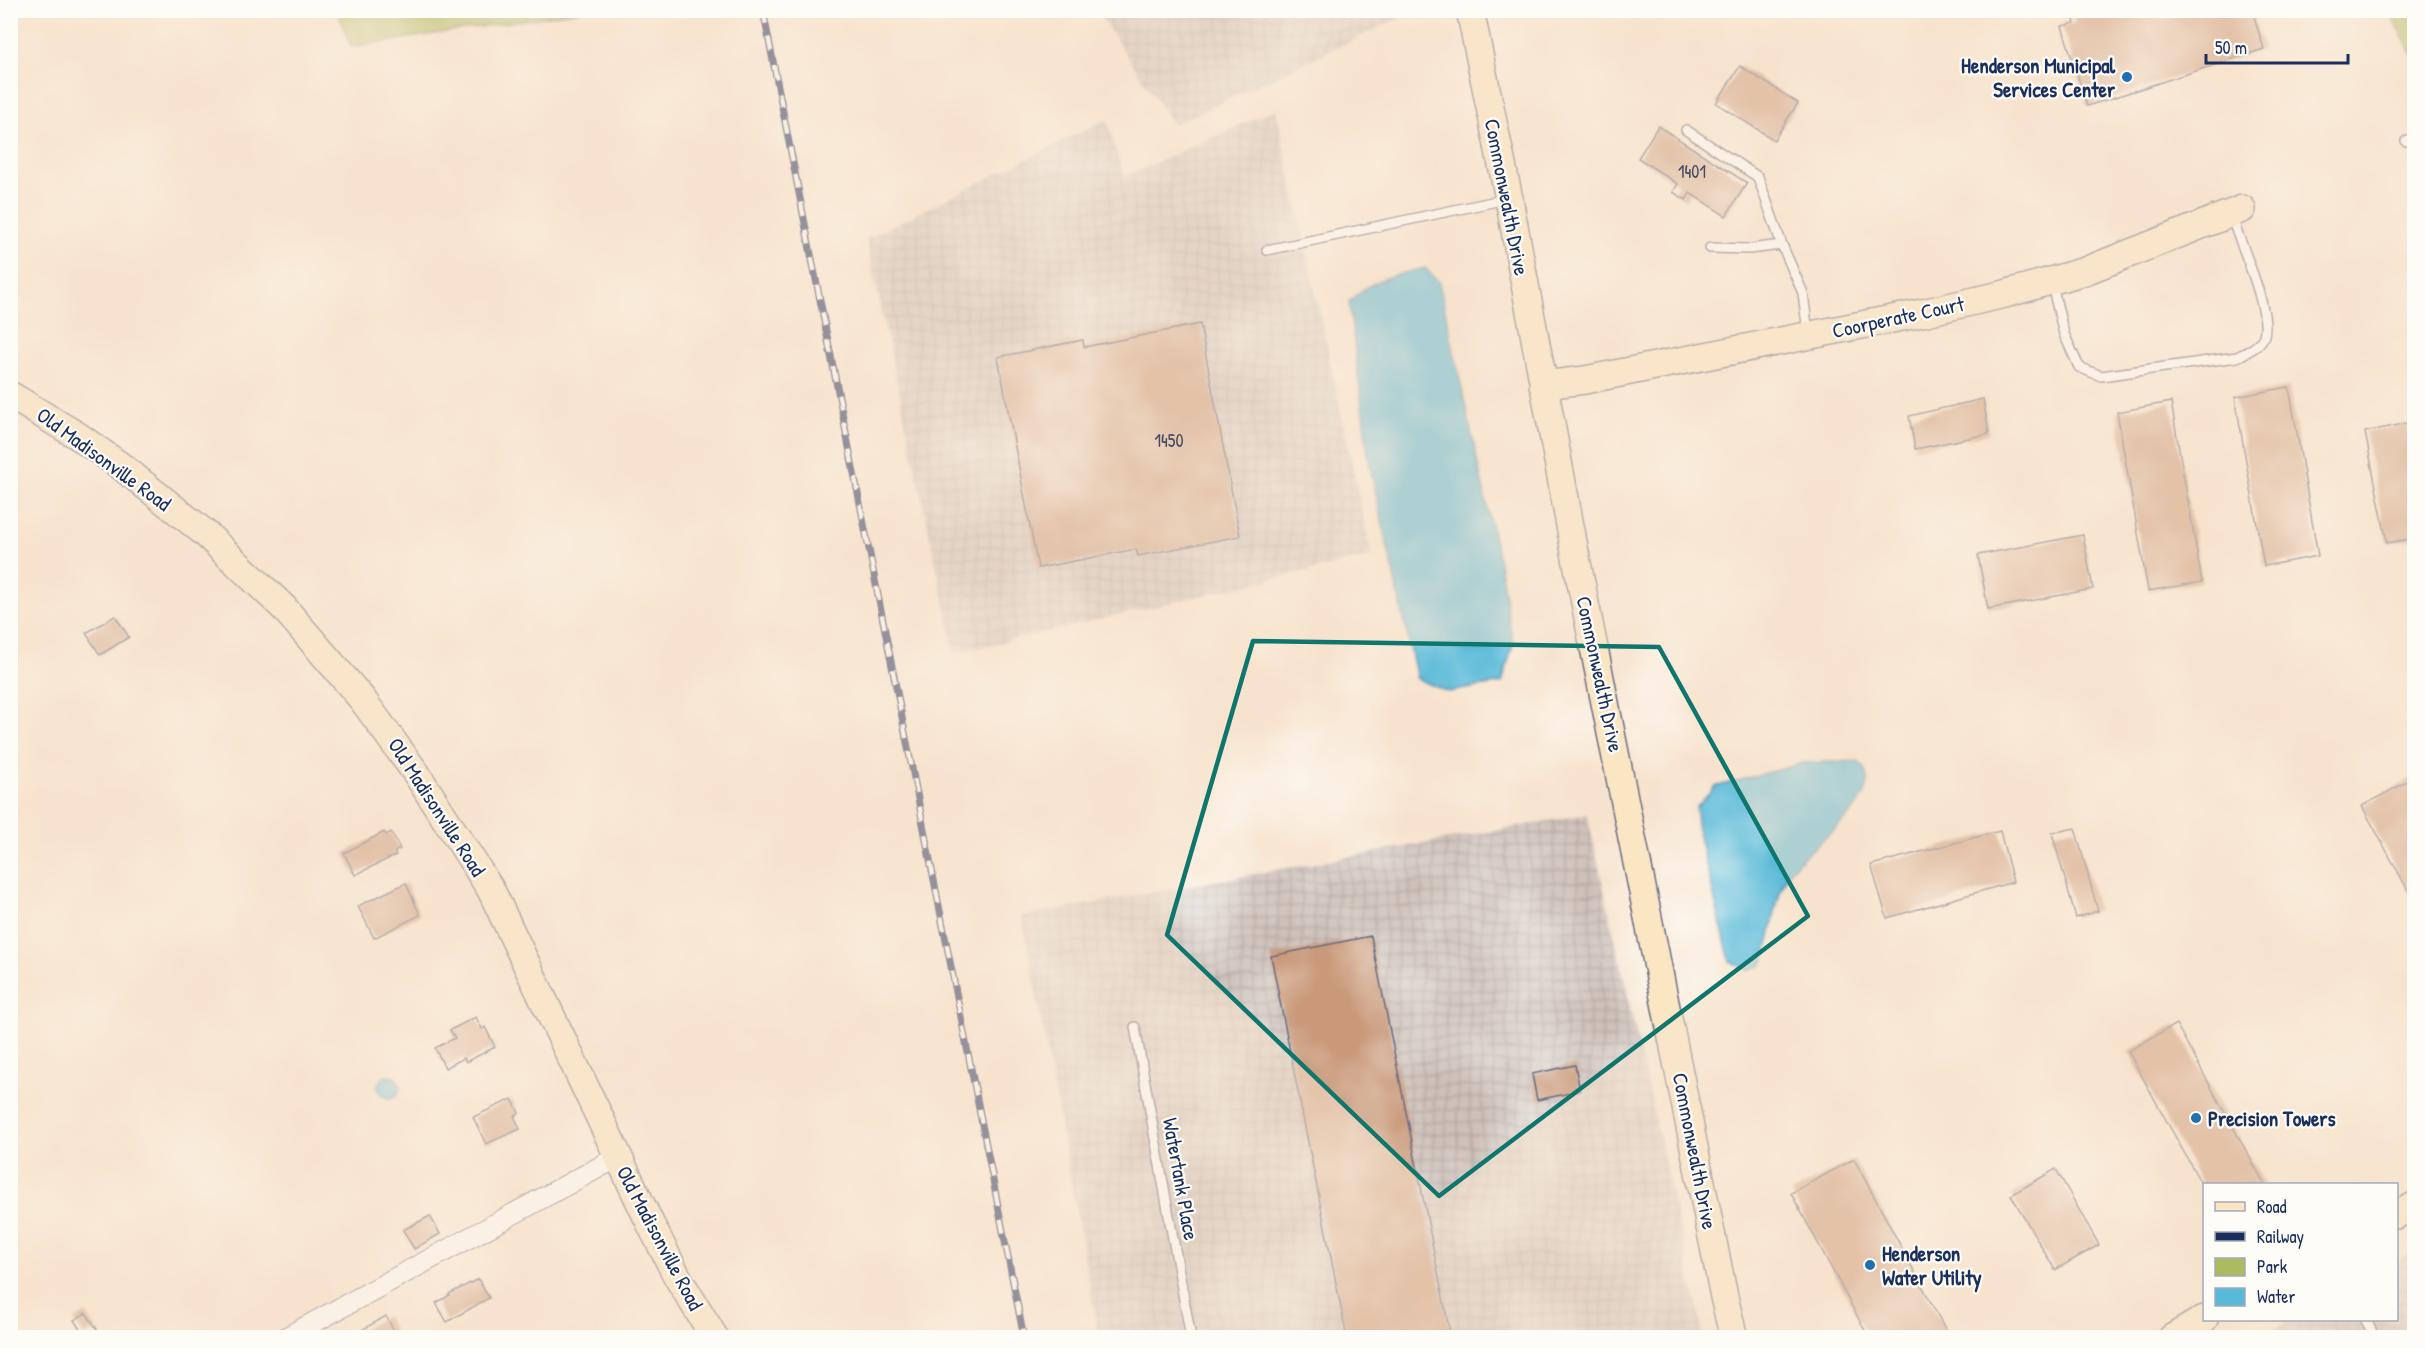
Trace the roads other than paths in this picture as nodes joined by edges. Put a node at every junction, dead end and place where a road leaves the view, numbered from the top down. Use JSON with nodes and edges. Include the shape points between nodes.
{"nodes":[{"id":1,"x":1470,"y":10,"type":"edge"},
{"id":2,"x":1686,"y":130,"type":"dead end"},
{"id":3,"x":1509,"y":198,"type":"junction"},
{"id":4,"x":2236,"y":211,"type":"joint"},
{"id":5,"x":1782,"y":245,"type":"junction"},
{"id":6,"x":1710,"y":248,"type":"dead end"},
{"id":7,"x":1267,"y":250,"type":"dead end"},
{"id":8,"x":2051,"y":282,"type":"junction"},
{"id":9,"x":1808,"y":335,"type":"junction"},
{"id":10,"x":1543,"y":385,"type":"junction"},
{"id":11,"x":10,"y":394,"type":"edge"},
{"id":12,"x":1135,"y":1027,"type":"dead end"},
{"id":13,"x":618,"y":1157,"type":"junction"},
{"id":14,"x":2415,"y":1206,"type":"edge"},
{"id":15,"x":2398,"y":1214,"type":"edge"},
{"id":16,"x":2203,"y":1320,"type":"edge"},
{"id":17,"x":2366,"y":1321,"type":"edge"},
{"id":18,"x":285,"y":1338,"type":"edge"},
{"id":19,"x":715,"y":1338,"type":"edge"},
{"id":20,"x":1191,"y":1338,"type":"edge"},
{"id":21,"x":1734,"y":1338,"type":"edge"},
{"id":22,"x":2172,"y":1338,"type":"edge"},
{"id":23,"x":2375,"y":1338,"type":"edge"}],
"edges":[{"from":1,"to":3,"type":"street","name":"Commonwealth Drive"},
{"from":2,"to":5,"type":"lane","via":[[1758,177]]},
{"from":3,"to":7,"type":"lane"},
{"from":3,"to":10,"type":"street","name":"Commonwealth Drive"},
{"from":4,"to":8,"type":"street","name":"Coorperate Court"},
{"from":4,"to":8,"type":"lane","via":[[2266,320],[2264,337],[2253,349],[2237,357],[2101,376],[2079,367],[2064,334]]},
{"from":5,"to":6,"type":"lane"},
{"from":5,"to":9,"type":"lane","via":[[1803,293]]},
{"from":8,"to":9,"type":"street","name":"Coorperate Court"},
{"from":9,"to":10,"type":"street","name":"Coorperate Court"},
{"from":10,"to":21,"type":"street","name":"Commonwealth Drive"},
{"from":11,"to":13,"type":"street","name":"Old Madisonville Road","via":[[122,467],[206,534],[284,608],[362,699],[416,773],[491,890]]},
{"from":12,"to":20,"type":"lane","name":"Watertank Place"},
{"from":13,"to":18,"type":"street"},
{"from":13,"to":19,"type":"street","name":"Old Madisonville Road","via":[[678,1278]]},
{"from":14,"to":15,"type":"street"},
{"from":16,"to":22,"type":"street"},
{"from":17,"to":23,"type":"lane"}]}
